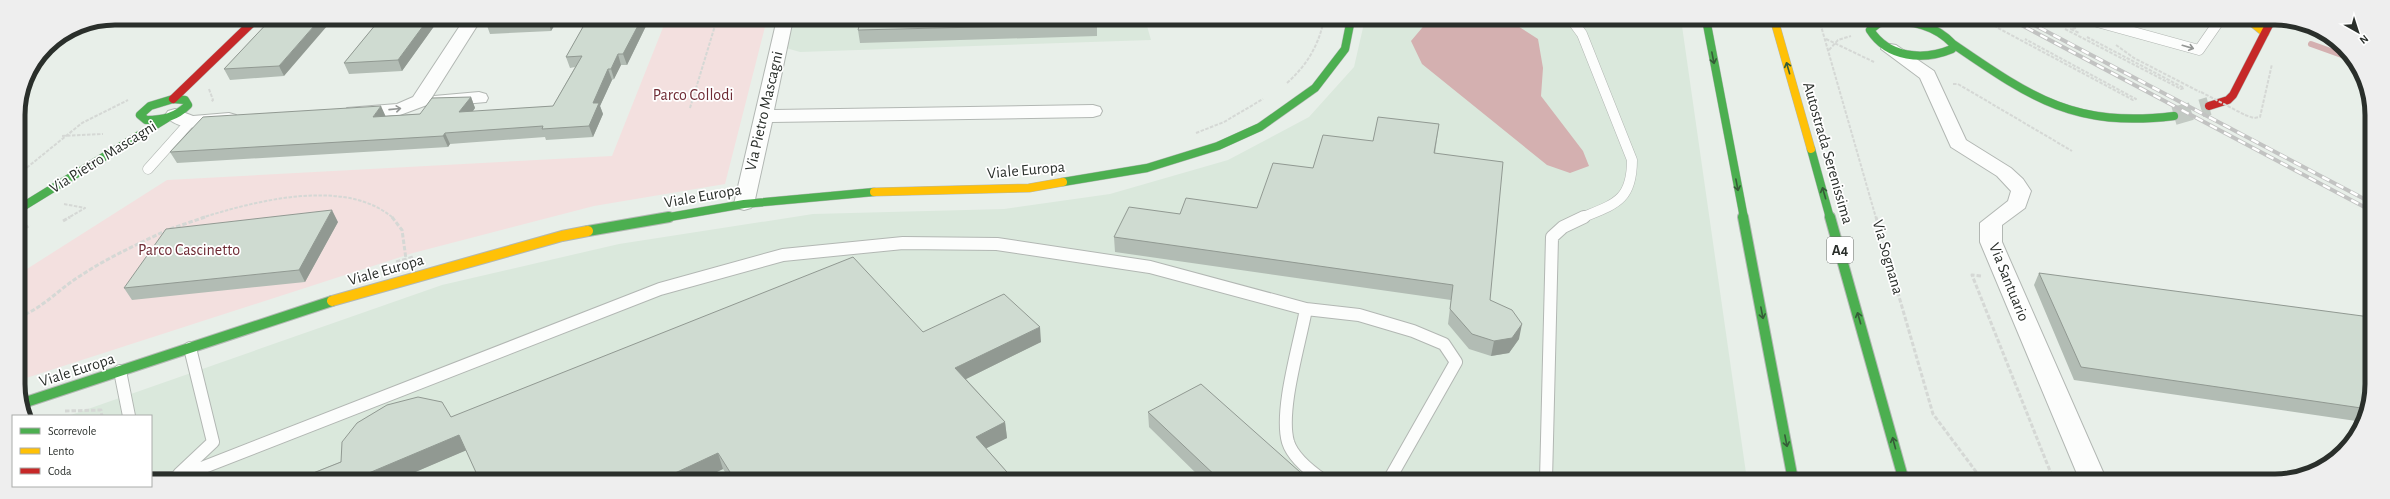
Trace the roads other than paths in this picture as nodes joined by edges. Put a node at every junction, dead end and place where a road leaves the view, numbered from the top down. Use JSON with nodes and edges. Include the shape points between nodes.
{"nodes":[{"id":1,"x":251,"y":25,"type":"edge"},
{"id":2,"x":470,"y":25,"type":"edge"},
{"id":3,"x":784,"y":25,"type":"edge"},
{"id":4,"x":1349,"y":25,"type":"edge"},
{"id":5,"x":1575,"y":25,"type":"edge"},
{"id":6,"x":1707,"y":25,"type":"edge"},
{"id":7,"x":1776,"y":25,"type":"edge"},
{"id":8,"x":1876,"y":25,"type":"edge"},
{"id":9,"x":1921,"y":25,"type":"edge"},
{"id":10,"x":1926,"y":25,"type":"edge"},
{"id":11,"x":2108,"y":25,"type":"edge"},
{"id":12,"x":2216,"y":25,"type":"edge"},
{"id":13,"x":2255,"y":25,"type":"edge"},
{"id":14,"x":2269,"y":25,"type":"edge"},
{"id":15,"x":1933,"y":28,"type":"junction"},
{"id":16,"x":2265,"y":33,"type":"junction"},
{"id":17,"x":1953,"y":44,"type":"junction"},
{"id":18,"x":1890,"y":49,"type":"joint"},
{"id":19,"x":1933,"y":62,"type":"junction"},
{"id":20,"x":1997,"y":74,"type":"junction"},
{"id":21,"x":479,"y":98,"type":"dead end"},
{"id":22,"x":420,"y":102,"type":"junction"},
{"id":23,"x":2208,"y":106,"type":"tunnel mouth"},
{"id":24,"x":1093,"y":111,"type":"dead end"},
{"id":25,"x":338,"y":113,"type":"edge"},
{"id":26,"x":178,"y":115,"type":"junction"},
{"id":27,"x":762,"y":116,"type":"junction"},
{"id":28,"x":2174,"y":116,"type":"tunnel mouth"},
{"id":29,"x":245,"y":118,"type":"edge"},
{"id":30,"x":129,"y":130,"type":"dead end"},
{"id":31,"x":148,"y":169,"type":"dead end"},
{"id":32,"x":25,"y":195,"type":"edge"},
{"id":33,"x":744,"y":204,"type":"junction"},
{"id":34,"x":25,"y":205,"type":"edge"},
{"id":35,"x":1306,"y":309,"type":"junction"},
{"id":36,"x":190,"y":348,"type":"junction"},
{"id":37,"x":120,"y":371,"type":"junction"},
{"id":38,"x":27,"y":402,"type":"edge"},
{"id":39,"x":128,"y":415,"type":"edge"},
{"id":40,"x":179,"y":474,"type":"edge"},
{"id":41,"x":187,"y":474,"type":"edge"},
{"id":42,"x":1314,"y":474,"type":"edge"},
{"id":43,"x":1392,"y":474,"type":"edge"},
{"id":44,"x":1546,"y":474,"type":"edge"},
{"id":45,"x":1792,"y":474,"type":"edge"},
{"id":46,"x":1902,"y":474,"type":"edge"},
{"id":47,"x":2091,"y":474,"type":"edge"}],
"edges":[{"from":1,"to":26,"type":"main road","name":"Via Pietro Mascagni"},
{"from":2,"to":22,"type":"street"},
{"from":3,"to":27,"type":"street","name":"Via Pietro Mascagni"},
{"from":4,"to":33,"type":"main road","name":"Viale Europa","via":[[1345,49],[1315,88],[1260,127],[1218,146],[1147,168],[1029,188],[877,192]]},
{"from":5,"to":44,"type":"lane","via":[[1582,34],[1632,160],[1634,172],[1631,184],[1614,204],[1558,229],[1552,237]]},
{"from":6,"to":45,"type":"main road","one_way":true},
{"from":46,"to":7,"type":"main road","name":"Autostrada Serenissima","number":"A4","one_way":true},
{"from":8,"to":18,"type":"main road","via":[[1870,30],[1875,40]]},
{"from":9,"to":15,"type":"main road"},
{"from":10,"to":15,"type":"main road"},
{"from":11,"to":12,"type":"lane","one_way":true,"via":[[2199,50]]},
{"from":13,"to":16,"type":"main road"},
{"from":14,"to":16,"type":"main road"},
{"from":15,"to":17,"type":"main road","via":[[1950,39]]},
{"from":16,"to":23,"type":"main road","via":[[2233,95],[2228,100]]},
{"from":17,"to":19,"type":"main road","via":[[1948,53]]},
{"from":17,"to":20,"type":"main road"},
{"from":18,"to":19,"type":"street"},
{"from":19,"to":20,"type":"main road","via":[[1959,61]]},
{"from":19,"to":47,"type":"street","name":"Via Santuario","via":[[1958,143],[2004,172],[2021,191],[2018,204],[1991,224],[1991,242]]},
{"from":20,"to":28,"type":"main road","via":[[2038,98],[2085,114],[2130,121],[2149,121]]},
{"from":21,"to":22,"type":"street"},
{"from":25,"to":22,"type":"street","one_way":true,"via":[[400,109]]},
{"from":24,"to":27,"type":"street"},
{"from":26,"to":26,"type":"main road","name":"Via Pietro Mascagni","via":[[157,103],[144,109],[140,120]]},
{"from":26,"to":29,"type":"street","name":"Via Pietro Mascagni"},
{"from":26,"to":31,"type":"lane"},
{"from":26,"to":34,"type":"main road","name":"Via Pietro Mascagni"},
{"from":27,"to":33,"type":"street","name":"Via Pietro Mascagni"},
{"from":30,"to":32,"type":"main road","name":"Via Pietro Mascagni"},
{"from":33,"to":36,"type":"main road","name":"Viale Europa","via":[[562,236],[311,307]]},
{"from":35,"to":41,"type":"lane","via":[[1150,267],[997,244],[903,243],[783,256],[660,289]]},
{"from":35,"to":42,"type":"lane","via":[[1286,414],[1288,443]]},
{"from":35,"to":43,"type":"lane","via":[[1359,315],[1414,331],[1444,344],[1456,362]]},
{"from":36,"to":37,"type":"main road","name":"Viale Europa"},
{"from":36,"to":40,"type":"lane","via":[[213,442]]},
{"from":37,"to":38,"type":"main road","name":"Viale Europa"},
{"from":37,"to":39,"type":"lane"}]}
